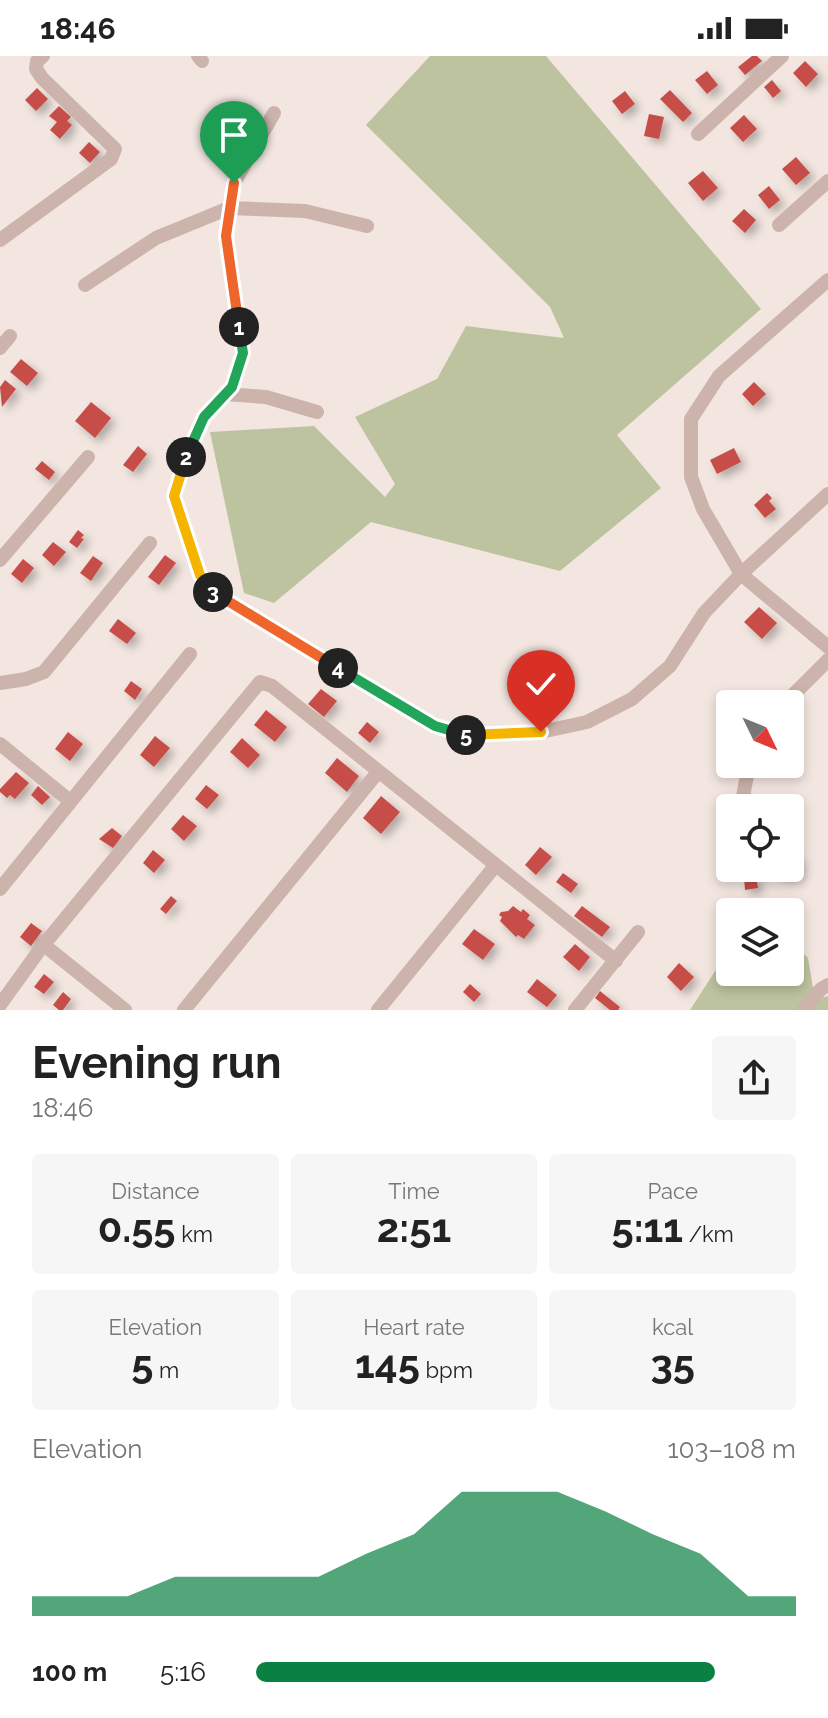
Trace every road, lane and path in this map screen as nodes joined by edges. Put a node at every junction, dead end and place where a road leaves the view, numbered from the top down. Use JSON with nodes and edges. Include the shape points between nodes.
{"nodes":[{"id":1,"x":43,"y":56,"type":"edge"},
{"id":2,"x":782,"y":56,"type":"edge"},
{"id":3,"x":274,"y":113,"type":"dead end"},
{"id":4,"x":698,"y":134,"type":"dead end"},
{"id":5,"x":828,"y":181,"type":"edge"},
{"id":6,"x":229,"y":208,"type":"junction"},
{"id":7,"x":779,"y":225,"type":"dead end"},
{"id":8,"x":367,"y":226,"type":"dead end"},
{"id":9,"x":0,"y":240,"type":"edge"},
{"id":10,"x":828,"y":280,"type":"edge"},
{"id":11,"x":85,"y":285,"type":"dead end"},
{"id":12,"x":10,"y":336,"type":"dead end"},
{"id":13,"x":0,"y":348,"type":"edge"},
{"id":14,"x":225,"y":394,"type":"junction"},
{"id":15,"x":317,"y":412,"type":"dead end"},
{"id":16,"x":88,"y":457,"type":"dead end"},
{"id":17,"x":828,"y":494,"type":"edge"},
{"id":18,"x":150,"y":543,"type":"dead end"},
{"id":19,"x":0,"y":560,"type":"edge"},
{"id":20,"x":741,"y":574,"type":"junction"},
{"id":21,"x":828,"y":647,"type":"edge"},
{"id":22,"x":190,"y":654,"type":"dead end"},
{"id":23,"x":828,"y":660,"type":"edge"},
{"id":24,"x":0,"y":683,"type":"edge"},
{"id":25,"x":798,"y":690,"type":"edge"},
{"id":26,"x":0,"y":744,"type":"edge"},
{"id":27,"x":378,"y":772,"type":"junction"},
{"id":28,"x":70,"y":801,"type":"junction"},
{"id":29,"x":495,"y":866,"type":"junction"},
{"id":30,"x":0,"y":889,"type":"edge"},
{"id":31,"x":638,"y":932,"type":"dead end"},
{"id":32,"x":44,"y":945,"type":"junction"},
{"id":33,"x":616,"y":961,"type":"junction"},
{"id":34,"x":828,"y":985,"type":"edge"},
{"id":35,"x":0,"y":1005,"type":"edge"},
{"id":36,"x":125,"y":1010,"type":"edge"},
{"id":37,"x":184,"y":1010,"type":"edge"},
{"id":38,"x":378,"y":1010,"type":"edge"},
{"id":39,"x":575,"y":1010,"type":"edge"},
{"id":40,"x":803,"y":1010,"type":"edge"}],
"edges":[{"from":1,"to":9,"type":"street","via":[[36,69],[42,78],[115,149],[111,159]]},
{"from":2,"to":4,"type":"street"},
{"from":3,"to":6,"type":"street","via":[[234,183]]},
{"from":5,"to":7,"type":"street"},
{"from":6,"to":8,"type":"street","via":[[305,211]]},
{"from":6,"to":11,"type":"street","via":[[156,238]]},
{"from":6,"to":14,"type":"street","via":[[226,236],[243,353]]},
{"from":10,"to":20,"type":"street","via":[[719,376],[691,419],[691,477]]},
{"from":12,"to":13,"type":"street"},
{"from":14,"to":15,"type":"street","via":[[266,397]]},
{"from":14,"to":20,"type":"street","via":[[204,417],[174,496],[200,575],[210,590],[435,726],[462,735],[541,732],[587,722],[632,699],[670,666],[704,613]]},
{"from":16,"to":19,"type":"street"},
{"from":17,"to":20,"type":"street"},
{"from":18,"to":24,"type":"street","via":[[44,672]]},
{"from":20,"to":21,"type":"street"},
{"from":22,"to":28,"type":"street"},
{"from":23,"to":25,"type":"street"},
{"from":26,"to":28,"type":"street"},
{"from":27,"to":29,"type":"street"},
{"from":27,"to":32,"type":"street","via":[[272,686],[260,682]]},
{"from":27,"to":37,"type":"street"},
{"from":28,"to":30,"type":"street"},
{"from":29,"to":33,"type":"street"},
{"from":29,"to":38,"type":"street"},
{"from":31,"to":33,"type":"street"},
{"from":32,"to":35,"type":"street"},
{"from":32,"to":36,"type":"street"},
{"from":33,"to":39,"type":"street"},
{"from":34,"to":40,"type":"street"}]}
